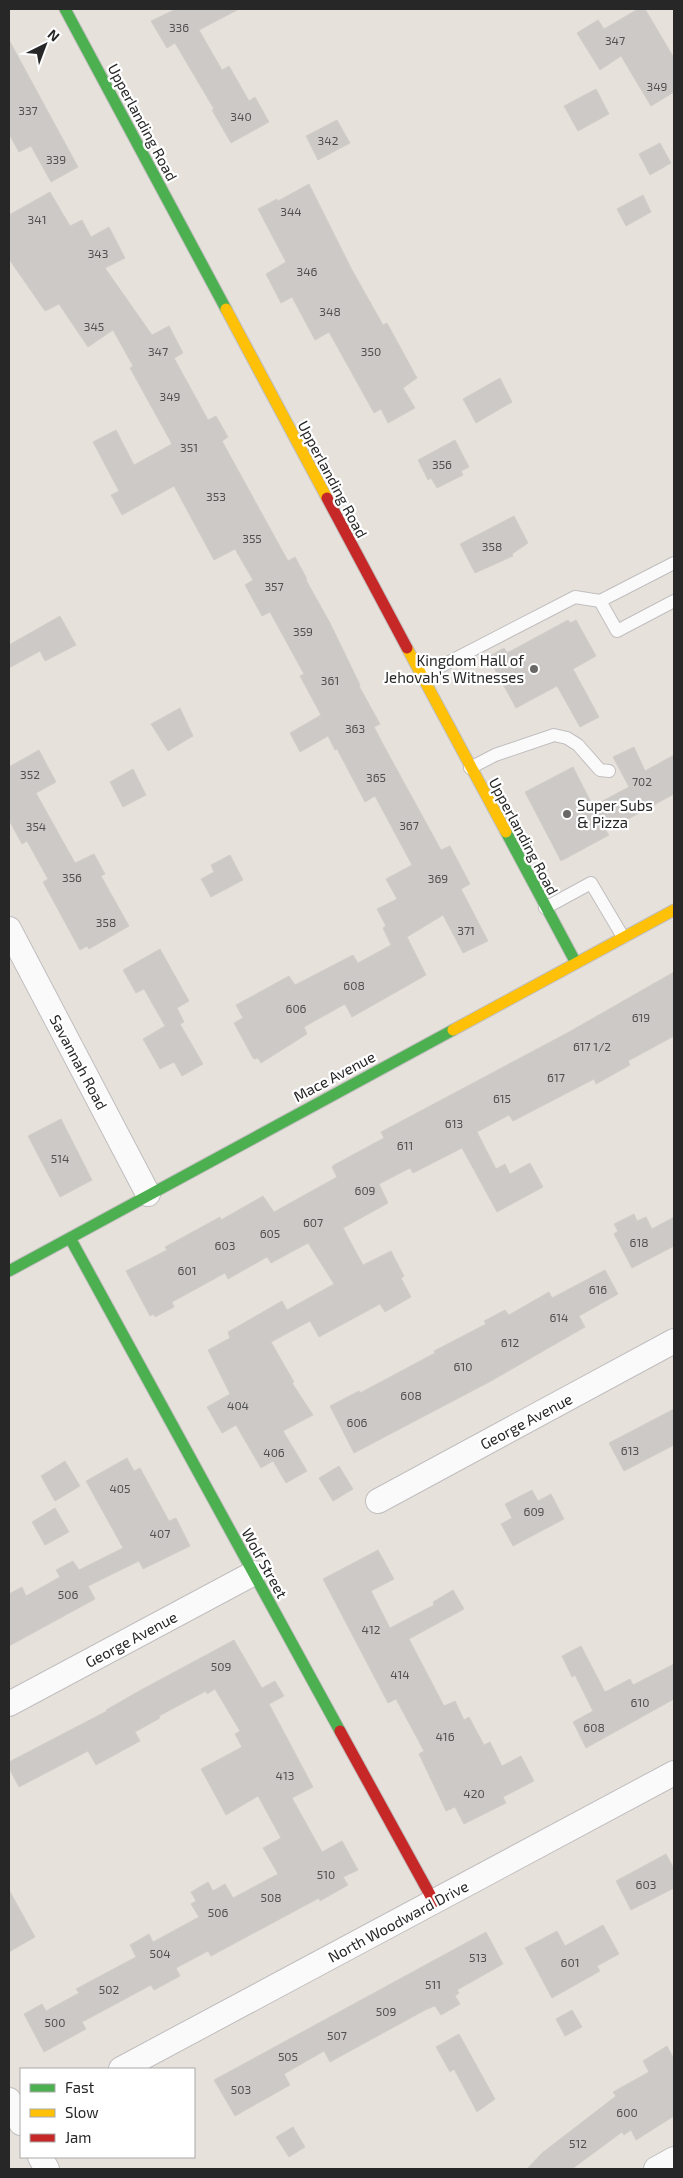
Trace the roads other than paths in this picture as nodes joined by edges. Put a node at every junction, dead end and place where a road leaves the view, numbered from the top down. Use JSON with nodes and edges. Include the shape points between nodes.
{"nodes":[{"id":1,"x":65,"y":9,"type":"edge"},
{"id":2,"x":674,"y":563,"type":"edge"},
{"id":3,"x":600,"y":601,"type":"junction"},
{"id":4,"x":674,"y":601,"type":"edge"},
{"id":5,"x":422,"y":676,"type":"junction"},
{"id":6,"x":470,"y":768,"type":"junction"},
{"id":7,"x":609,"y":771,"type":"dead end"},
{"id":8,"x":545,"y":908,"type":"junction"},
{"id":9,"x":674,"y":910,"type":"edge"},
{"id":10,"x":9,"y":929,"type":"edge"},
{"id":11,"x":623,"y":937,"type":"junction"},
{"id":12,"x":576,"y":963,"type":"junction"},
{"id":13,"x":148,"y":1194,"type":"junction"},
{"id":14,"x":70,"y":1238,"type":"junction"},
{"id":15,"x":9,"y":1271,"type":"edge"},
{"id":16,"x":674,"y":1341,"type":"edge"},
{"id":17,"x":378,"y":1501,"type":"dead end"},
{"id":18,"x":254,"y":1573,"type":"junction"},
{"id":19,"x":9,"y":1704,"type":"edge"},
{"id":20,"x":674,"y":1773,"type":"edge"},
{"id":21,"x":434,"y":1902,"type":"junction"},
{"id":22,"x":123,"y":2068,"type":"edge"},
{"id":23,"x":9,"y":2100,"type":"edge"},
{"id":24,"x":20,"y":2121,"type":"edge"},
{"id":25,"x":41,"y":2158,"type":"edge"},
{"id":26,"x":674,"y":2159,"type":"edge"},
{"id":27,"x":47,"y":2169,"type":"edge"},
{"id":28,"x":656,"y":2169,"type":"edge"}],
"edges":[{"from":1,"to":5,"type":"street","name":"Upperlanding Road"},
{"from":2,"to":3,"type":"lane"},
{"from":3,"to":4,"type":"lane","via":[[617,631]]},
{"from":3,"to":5,"type":"lane","via":[[575,597]]},
{"from":5,"to":6,"type":"street","name":"Upperlanding Road"},
{"from":6,"to":7,"type":"lane","via":[[495,755],[554,735],[578,745],[600,770]]},
{"from":6,"to":8,"type":"street","name":"Upperlanding Road"},
{"from":8,"to":11,"type":"lane","via":[[591,883]]},
{"from":8,"to":12,"type":"street","name":"Upperlanding Road"},
{"from":9,"to":11,"type":"street","name":"Mace Avenue"},
{"from":10,"to":13,"type":"street","name":"Savannah Road"},
{"from":11,"to":12,"type":"street","name":"Mace Avenue"},
{"from":12,"to":13,"type":"street","name":"Mace Avenue"},
{"from":13,"to":14,"type":"street","name":"Mace Avenue"},
{"from":14,"to":15,"type":"street","name":"Mace Avenue"},
{"from":14,"to":18,"type":"street","name":"Wolf Street"},
{"from":16,"to":17,"type":"street","name":"George Avenue"},
{"from":18,"to":19,"type":"street","name":"George Avenue"},
{"from":18,"to":21,"type":"street","name":"Wolf Street"},
{"from":20,"to":21,"type":"street","name":"North Woodward Drive"},
{"from":21,"to":22,"type":"street","name":"North Woodward Drive"},
{"from":23,"to":24,"type":"street"},
{"from":25,"to":27,"type":"street"},
{"from":26,"to":28,"type":"street"}]}
